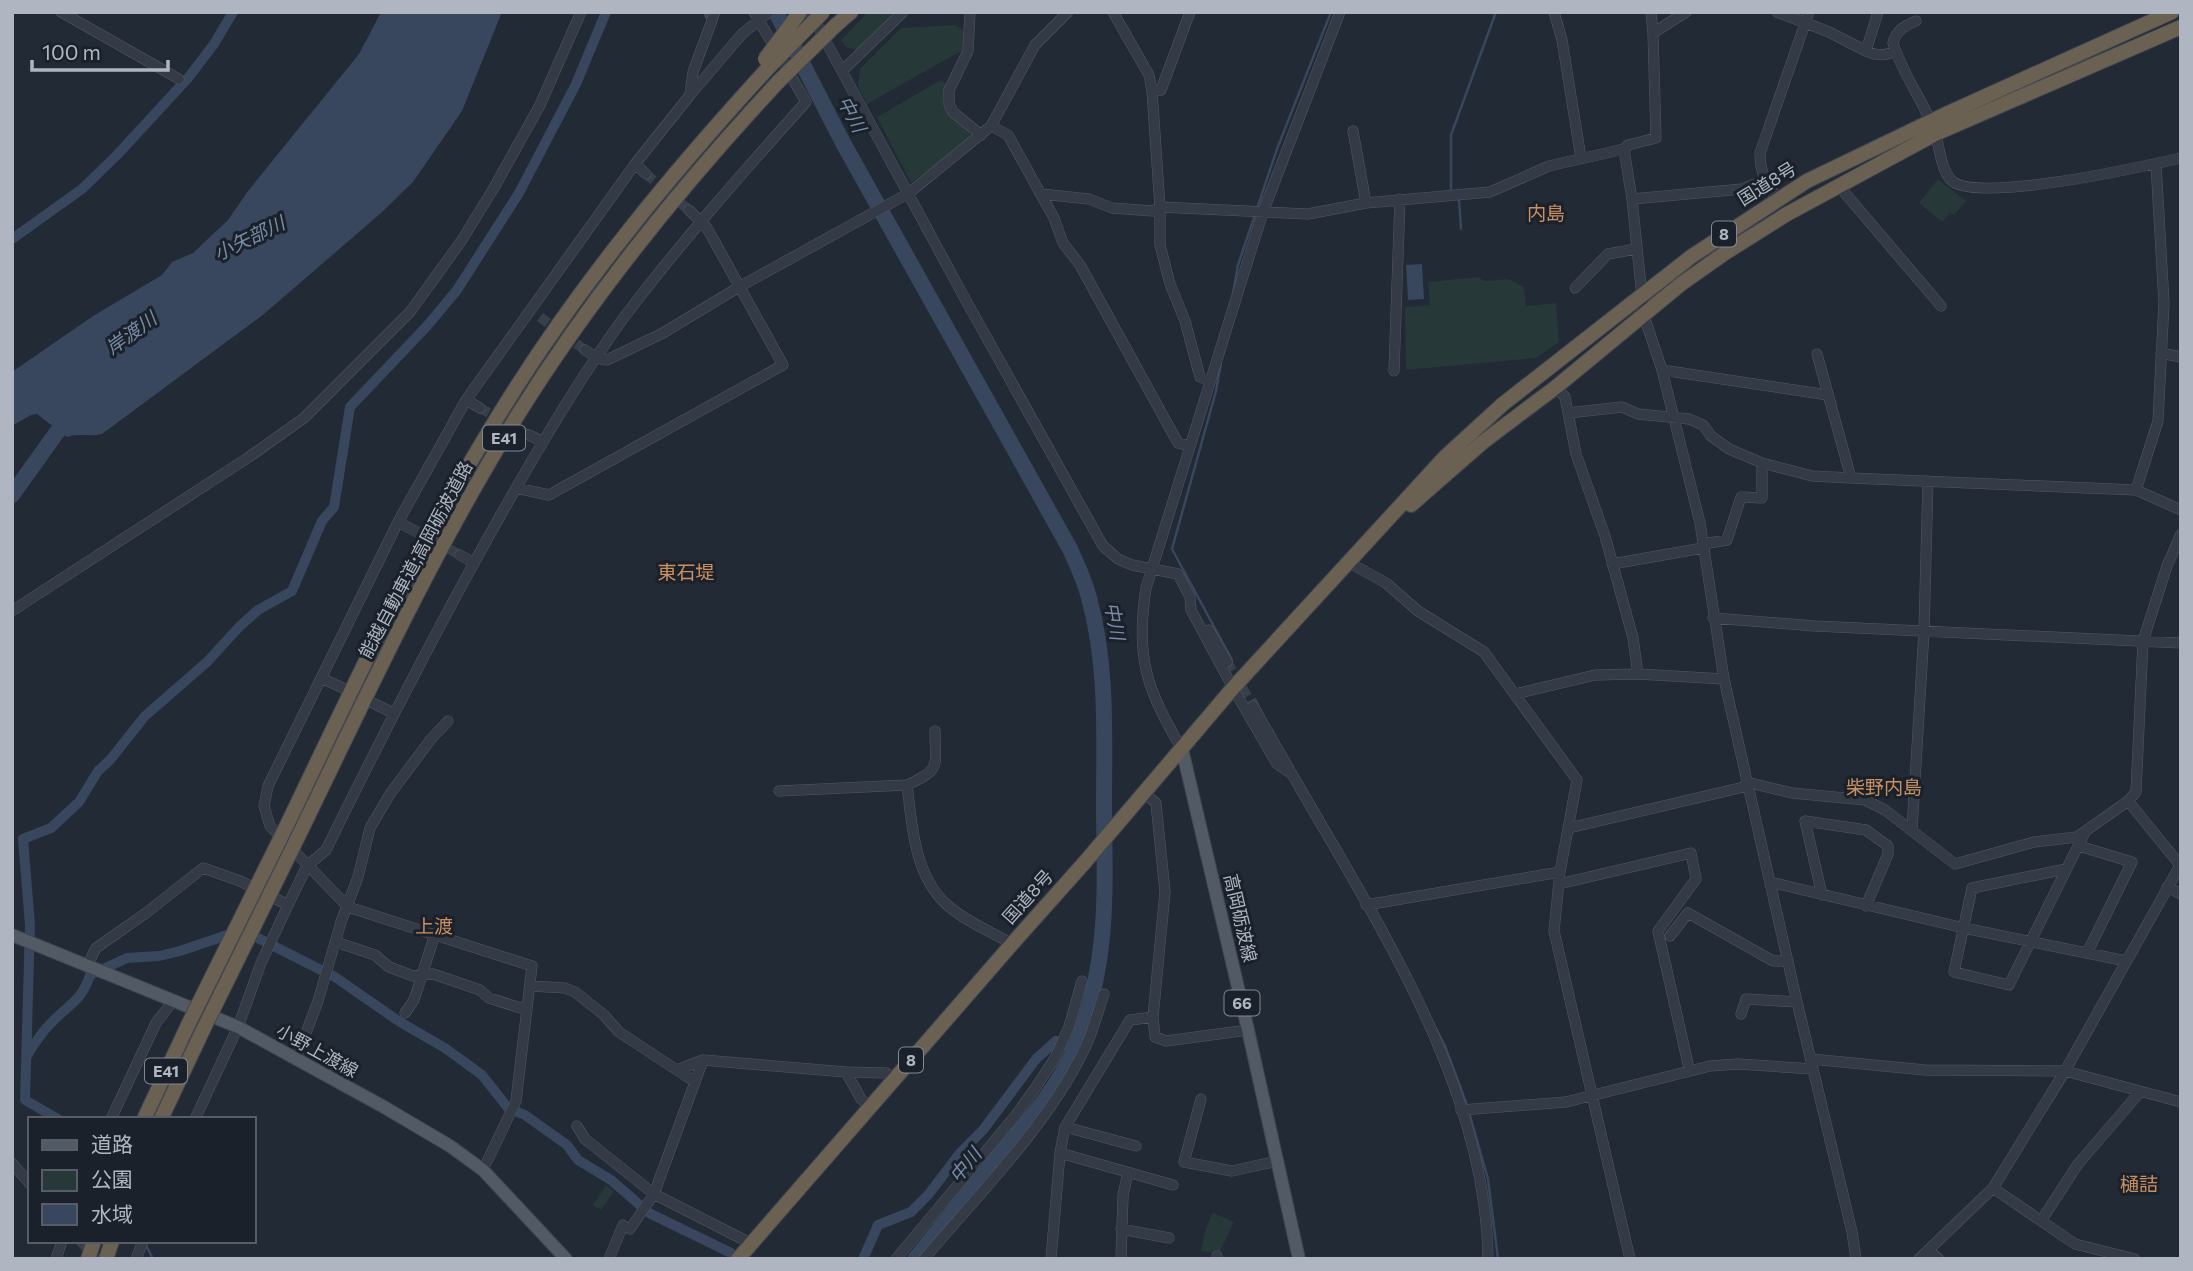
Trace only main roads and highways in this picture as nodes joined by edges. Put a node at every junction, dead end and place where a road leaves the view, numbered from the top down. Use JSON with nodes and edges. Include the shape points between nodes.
{"nodes":[{"id":1,"x":800,"y":12,"type":"edge"},
{"id":2,"x":823,"y":12,"type":"edge"},
{"id":3,"x":850,"y":12,"type":"edge"},
{"id":4,"x":2172,"y":12,"type":"edge"},
{"id":5,"x":2181,"y":27,"type":"edge"},
{"id":6,"x":767,"y":63,"type":"junction"},
{"id":7,"x":1933,"y":128,"type":"junction"},
{"id":8,"x":1348,"y":562,"type":"junction"},
{"id":9,"x":1182,"y":749,"type":"junction"},
{"id":10,"x":20,"y":938,"type":"edge"},
{"id":11,"x":145,"y":1117,"type":"edge"},
{"id":12,"x":162,"y":1117,"type":"edge"},
{"id":13,"x":566,"y":1259,"type":"edge"},
{"id":14,"x":738,"y":1259,"type":"edge"},
{"id":15,"x":1298,"y":1259,"type":"edge"}],
"edges":[{"from":1,"to":6,"type":"highway","bridge":true},
{"from":2,"to":6,"type":"highway","bridge":true},
{"from":3,"to":12,"type":"highway","name":"能越自動車道;高岡砺波道路","number":"E41","bridge":true,"via":[[779,81],[692,177],[561,348],[519,413],[435,561]]},
{"from":4,"to":7,"type":"highway","name":"国道8号","number":"8","via":[[2090,47]]},
{"from":5,"to":7,"type":"highway","name":"国道8号","number":"8"},
{"from":6,"to":11,"type":"highway","name":"能越自動車道;高岡砺波道路","number":"E41","bridge":true,"via":[[679,162],[549,338],[467,468],[390,612]]},
{"from":7,"to":8,"type":"highway","name":"国道8号","number":"8","via":[[1681,284],[1483,442]]},
{"from":7,"to":8,"type":"highway","name":"国道8号","number":"8","via":[[1815,177],[1692,256],[1503,404],[1445,457]]},
{"from":8,"to":9,"type":"highway","name":"国道8号","number":"8"},
{"from":9,"to":14,"type":"highway","name":"国道8号","number":"8"},
{"from":9,"to":15,"type":"main road","name":"高岡砺波線","number":"66"},
{"from":10,"to":13,"type":"main road","name":"小野上渡線","via":[[238,1027],[450,1146],[483,1170]]}]}
